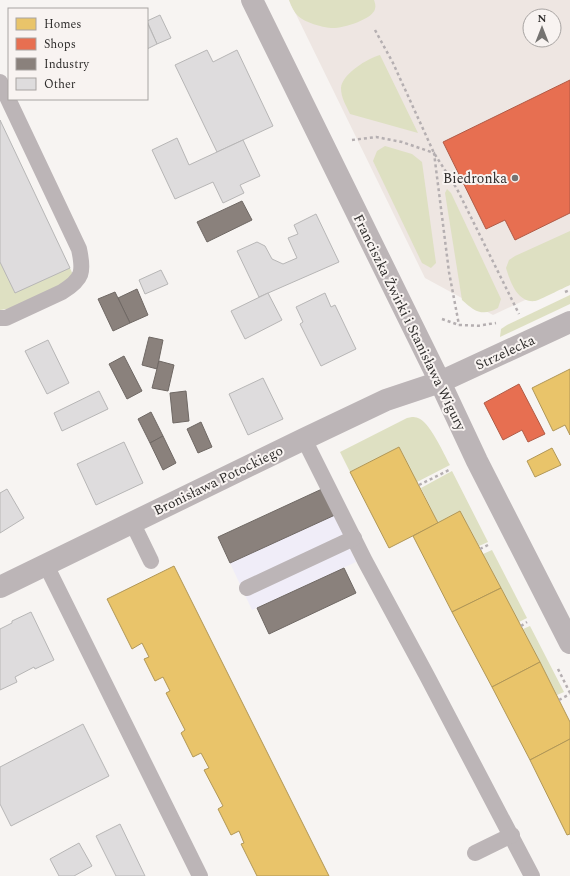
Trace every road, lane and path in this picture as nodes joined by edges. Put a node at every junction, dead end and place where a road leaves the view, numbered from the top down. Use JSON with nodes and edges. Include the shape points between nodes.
{"nodes":[{"id":1,"x":252,"y":0,"type":"edge"},
{"id":2,"x":375,"y":30,"type":"dead end"},
{"id":3,"x":0,"y":82,"type":"edge"},
{"id":4,"x":8,"y":99,"type":"edge"},
{"id":5,"x":9,"y":100,"type":"edge"},
{"id":6,"x":350,"y":140,"type":"dead end"},
{"id":7,"x":434,"y":153,"type":"junction"},
{"id":8,"x":513,"y":316,"type":"dead end"},
{"id":9,"x":0,"y":318,"type":"edge"},
{"id":10,"x":437,"y":318,"type":"dead end"},
{"id":11,"x":500,"y":322,"type":"dead end"},
{"id":12,"x":570,"y":322,"type":"edge"},
{"id":13,"x":459,"y":325,"type":"junction"},
{"id":14,"x":483,"y":325,"type":"junction"},
{"id":15,"x":499,"y":356,"type":"junction"},
{"id":16,"x":440,"y":382,"type":"junction"},
{"id":17,"x":304,"y":439,"type":"junction"},
{"id":18,"x":455,"y":466,"type":"dead end"},
{"id":19,"x":419,"y":485,"type":"dead end"},
{"id":20,"x":132,"y":522,"type":"junction"},
{"id":21,"x":354,"y":538,"type":"junction"},
{"id":22,"x":151,"y":561,"type":"dead end"},
{"id":23,"x":46,"y":565,"type":"junction"},
{"id":24,"x":0,"y":587,"type":"edge"},
{"id":25,"x":248,"y":588,"type":"dead end"},
{"id":26,"x":570,"y":643,"type":"edge"},
{"id":27,"x":570,"y":694,"type":"edge"},
{"id":28,"x":559,"y":700,"type":"dead end"},
{"id":29,"x":512,"y":835,"type":"junction"},
{"id":30,"x":475,"y":852,"type":"dead end"},
{"id":31,"x":200,"y":876,"type":"edge"},
{"id":32,"x":532,"y":876,"type":"edge"}],
"edges":[{"from":1,"to":16,"type":"street","name":"Franciszka Żwirki i Stanisława Wigury"},
{"from":2,"to":7,"type":"path"},
{"from":3,"to":4,"type":"lane"},
{"from":5,"to":9,"type":"lane","via":[[79,249],[82,268],[80,276],[70,287],[6,318]]},
{"from":6,"to":7,"type":"path","via":[[376,137],[402,142]]},
{"from":7,"to":8,"type":"path","via":[[457,189],[519,314]]},
{"from":7,"to":13,"type":"path","via":[[449,272]]},
{"from":10,"to":13,"type":"path"},
{"from":11,"to":14,"type":"path"},
{"from":12,"to":15,"type":"street","name":"Strzelecka"},
{"from":13,"to":14,"type":"path"},
{"from":14,"to":15,"type":"path"},
{"from":15,"to":16,"type":"street","name":"Strzelecka"},
{"from":16,"to":17,"type":"street","name":"Bronisława Potockiego","via":[[386,400]]},
{"from":16,"to":26,"type":"street","name":"Franciszka Żwirki i Stanisława Wigury","via":[[477,461]]},
{"from":17,"to":20,"type":"street","name":"Bronisława Potockiego"},
{"from":17,"to":21,"type":"lane"},
{"from":18,"to":19,"type":"path"},
{"from":20,"to":22,"type":"lane"},
{"from":20,"to":23,"type":"street","name":"Bronisława Potockiego"},
{"from":21,"to":25,"type":"lane"},
{"from":21,"to":29,"type":"lane"},
{"from":23,"to":24,"type":"street","name":"Bronisława Potockiego"},
{"from":23,"to":31,"type":"lane"},
{"from":27,"to":28,"type":"path"},
{"from":29,"to":30,"type":"lane"},
{"from":29,"to":32,"type":"lane"}]}
